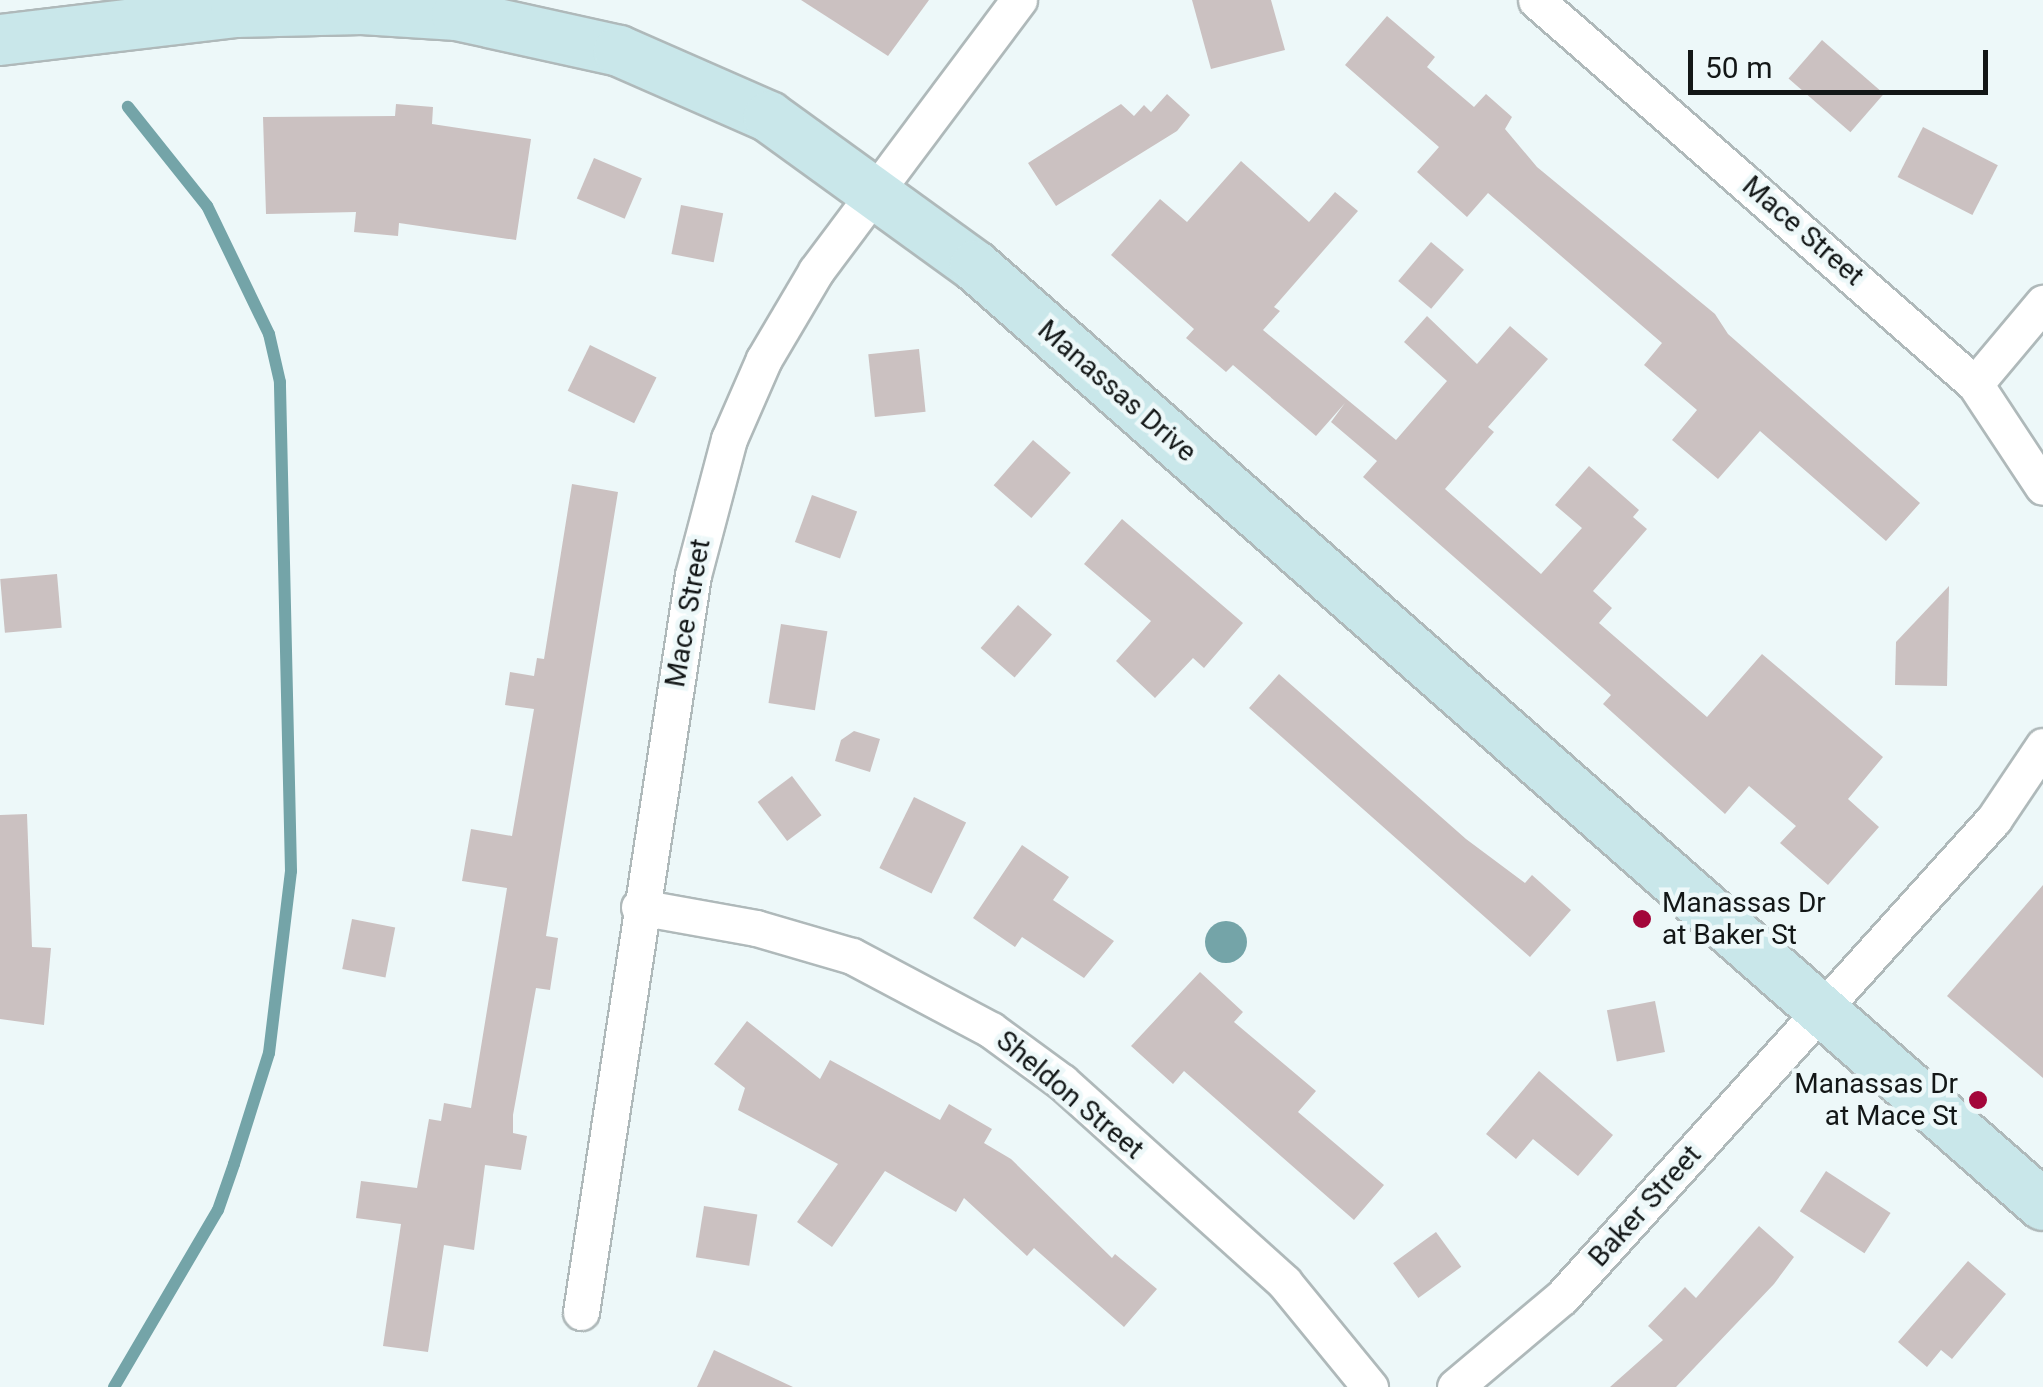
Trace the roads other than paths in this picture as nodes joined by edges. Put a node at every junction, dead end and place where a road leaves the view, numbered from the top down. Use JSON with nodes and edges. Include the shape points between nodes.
{"nodes":[{"id":1,"x":1019,"y":0,"type":"edge"},
{"id":2,"x":1536,"y":0,"type":"edge"},
{"id":3,"x":0,"y":40,"type":"edge"},
{"id":4,"x":875,"y":188,"type":"junction"},
{"id":5,"x":2043,"y":303,"type":"edge"},
{"id":6,"x":1975,"y":384,"type":"junction"},
{"id":7,"x":2043,"y":487,"type":"edge"},
{"id":8,"x":2043,"y":746,"type":"edge"},
{"id":9,"x":639,"y":907,"type":"junction"},
{"id":10,"x":1822,"y":1012,"type":"junction"},
{"id":11,"x":2043,"y":1205,"type":"edge"},
{"id":12,"x":581,"y":1312,"type":"dead end"},
{"id":13,"x":1370,"y":1387,"type":"edge"},
{"id":14,"x":1455,"y":1387,"type":"edge"}],
"edges":[{"from":1,"to":4,"type":"street","name":"Mace Street"},
{"from":2,"to":6,"type":"street","name":"Mace Street"},
{"from":3,"to":4,"type":"main road","name":"Manassas Drive","via":[[236,12],[456,15],[619,51],[696,80],[769,117]]},
{"from":4,"to":9,"type":"street","name":"Mace Street","via":[[764,359],[730,440],[692,575]]},
{"from":4,"to":10,"type":"main road","name":"Manassas Drive","via":[[975,266]]},
{"from":5,"to":6,"type":"street"},
{"from":6,"to":7,"type":"street","name":"Mace Street"},
{"from":8,"to":10,"type":"street","via":[[1994,818]]},
{"from":9,"to":12,"type":"street","name":"Mace Street"},
{"from":9,"to":13,"type":"street","name":"Sheldon Street","via":[[756,928],[852,956],[991,1030],[1062,1082],[1284,1282]]},
{"from":10,"to":11,"type":"main road","name":"Manassas Drive"},
{"from":10,"to":14,"type":"street","name":"Baker Street","via":[[1562,1296]]}]}
